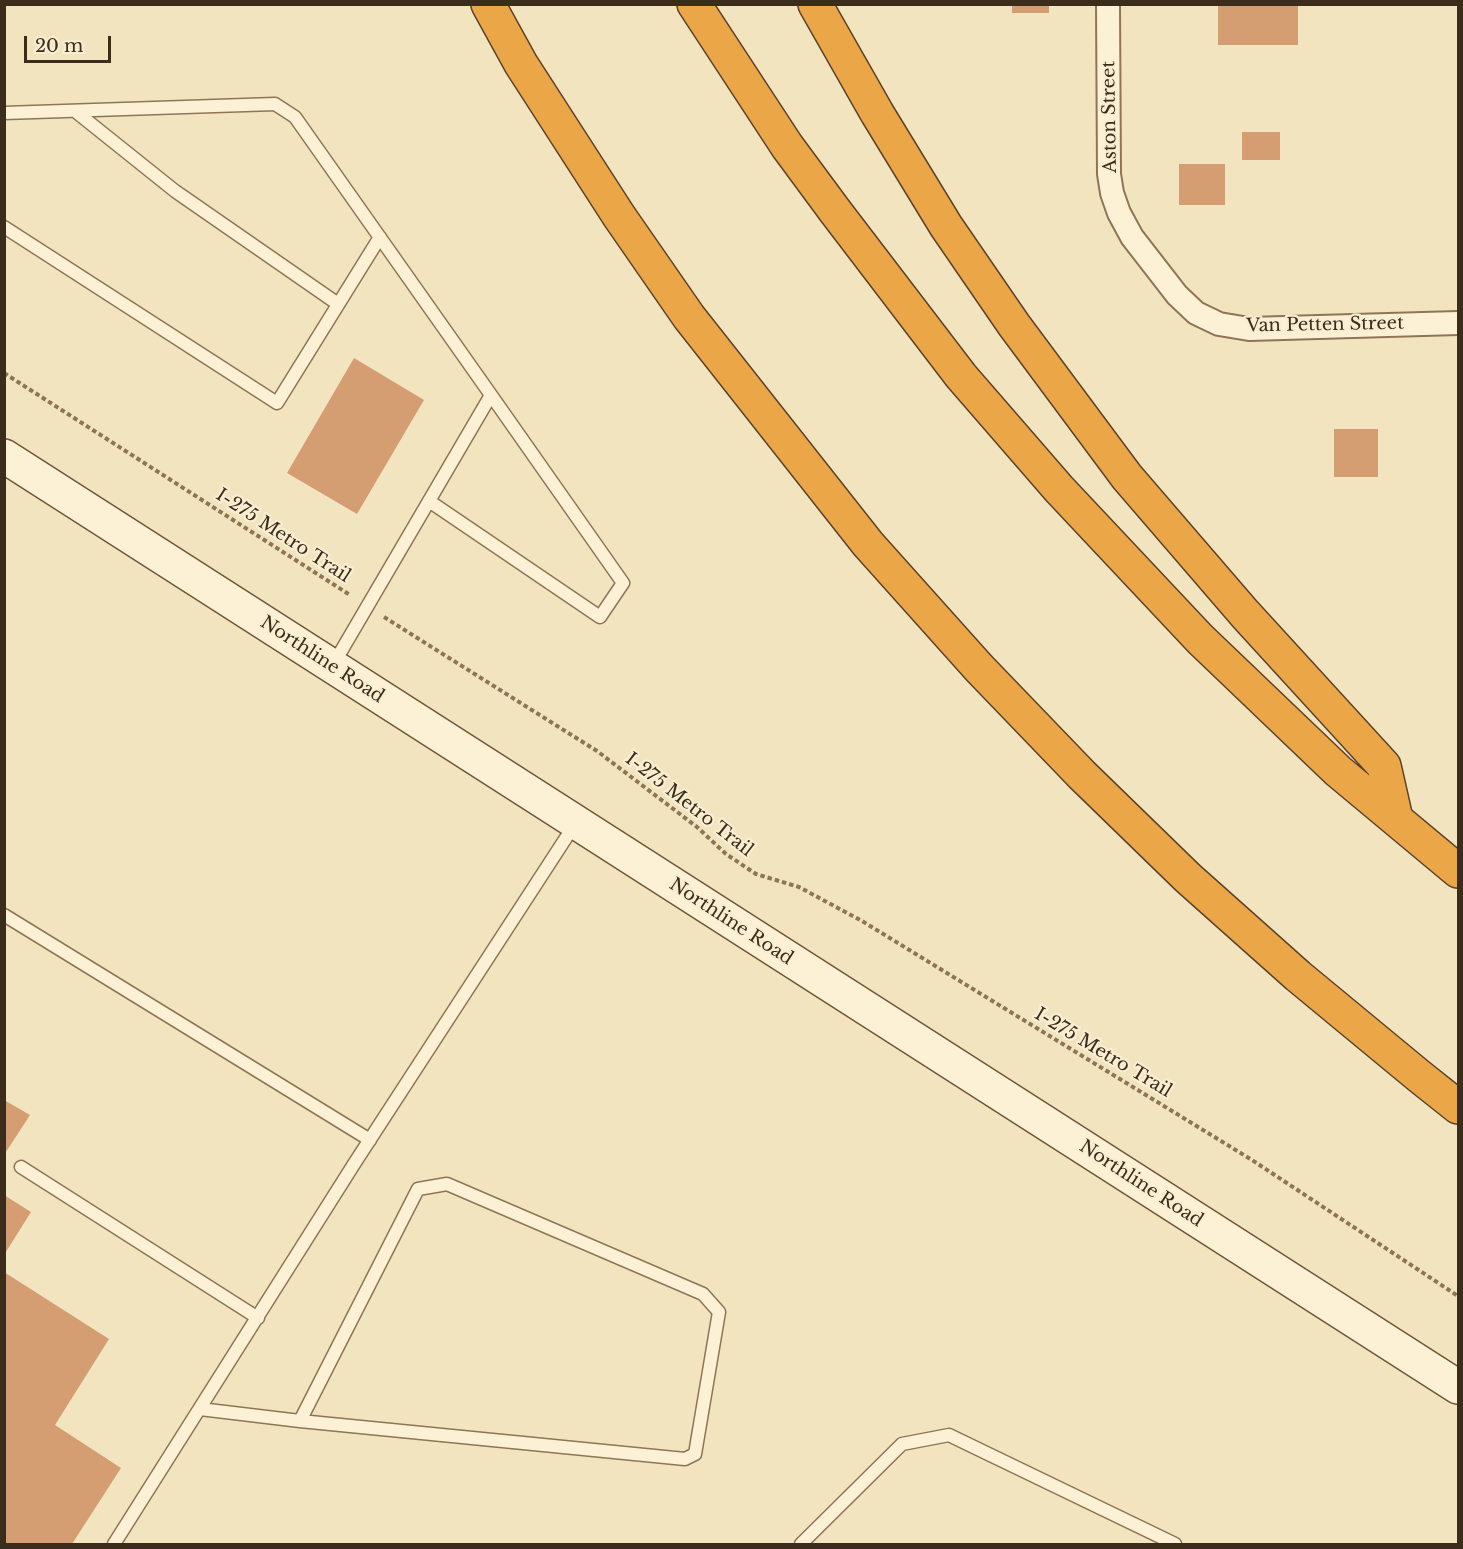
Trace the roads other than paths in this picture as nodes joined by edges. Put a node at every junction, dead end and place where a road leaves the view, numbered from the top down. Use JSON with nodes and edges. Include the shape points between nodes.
{"nodes":[{"id":1,"x":488,"y":4,"type":"edge"},
{"id":2,"x":694,"y":4,"type":"edge"},
{"id":3,"x":815,"y":4,"type":"edge"},
{"id":4,"x":1108,"y":4,"type":"edge"},
{"id":5,"x":75,"y":111,"type":"junction"},
{"id":6,"x":4,"y":113,"type":"edge"},
{"id":7,"x":4,"y":226,"type":"edge"},
{"id":8,"x":380,"y":237,"type":"junction"},
{"id":9,"x":1170,"y":285,"type":"joint"},
{"id":10,"x":338,"y":304,"type":"junction"},
{"id":11,"x":1458,"y":323,"type":"edge"},
{"id":12,"x":491,"y":395,"type":"junction"},
{"id":13,"x":4,"y":456,"type":"edge"},
{"id":14,"x":429,"y":501,"type":"junction"},
{"id":15,"x":332,"y":666,"type":"junction"},
{"id":16,"x":1396,"y":819,"type":"junction"},
{"id":17,"x":576,"y":823,"type":"junction"},
{"id":18,"x":1458,"y":871,"type":"edge"},
{"id":19,"x":4,"y":915,"type":"edge"},
{"id":20,"x":1458,"y":1107,"type":"edge"},
{"id":21,"x":370,"y":1140,"type":"junction"},
{"id":22,"x":21,"y":1167,"type":"dead end"},
{"id":23,"x":258,"y":1318,"type":"junction"},
{"id":24,"x":1458,"y":1387,"type":"edge"},
{"id":25,"x":200,"y":1409,"type":"junction"},
{"id":26,"x":300,"y":1421,"type":"junction"},
{"id":27,"x":114,"y":1545,"type":"edge"},
{"id":28,"x":801,"y":1545,"type":"edge"},
{"id":29,"x":1175,"y":1545,"type":"edge"}],
"edges":[{"from":1,"to":20,"type":"highway","via":[[521,64],[619,216],[690,317],[868,544],[979,668],[1188,878],[1298,976]]},
{"from":2,"to":16,"type":"highway","via":[[787,146],[961,376],[1059,489],[1200,639],[1338,771]]},
{"from":3,"to":16,"type":"highway","via":[[946,226],[1014,325],[1127,477],[1384,766]]},
{"from":4,"to":9,"type":"street","name":"Aston Street","via":[[1112,193],[1132,237]]},
{"from":5,"to":6,"type":"lane"},
{"from":5,"to":8,"type":"lane","via":[[275,104],[294,117]]},
{"from":5,"to":10,"type":"lane","via":[[175,190]]},
{"from":7,"to":10,"type":"lane","via":[[277,403]]},
{"from":8,"to":10,"type":"lane"},
{"from":8,"to":12,"type":"lane"},
{"from":9,"to":11,"type":"street","name":"Van Petten Street","via":[[1196,313],[1220,324],[1249,329]]},
{"from":12,"to":14,"type":"lane"},
{"from":12,"to":14,"type":"lane","via":[[623,583],[600,617]]},
{"from":13,"to":15,"type":"street","name":"Northline Road"},
{"from":14,"to":15,"type":"lane"},
{"from":15,"to":17,"type":"street","name":"Northline Road"},
{"from":16,"to":18,"type":"highway"},
{"from":17,"to":21,"type":"lane"},
{"from":17,"to":24,"type":"street","name":"Northline Road"},
{"from":19,"to":21,"type":"lane"},
{"from":21,"to":23,"type":"lane"},
{"from":22,"to":23,"type":"lane"},
{"from":23,"to":25,"type":"lane"},
{"from":25,"to":26,"type":"lane"},
{"from":25,"to":27,"type":"lane"},
{"from":26,"to":26,"type":"lane","via":[[685,1459],[695,1454],[718,1312],[703,1294],[447,1184],[418,1189]]},
{"from":28,"to":29,"type":"lane","via":[[902,1444],[950,1435]]}]}
